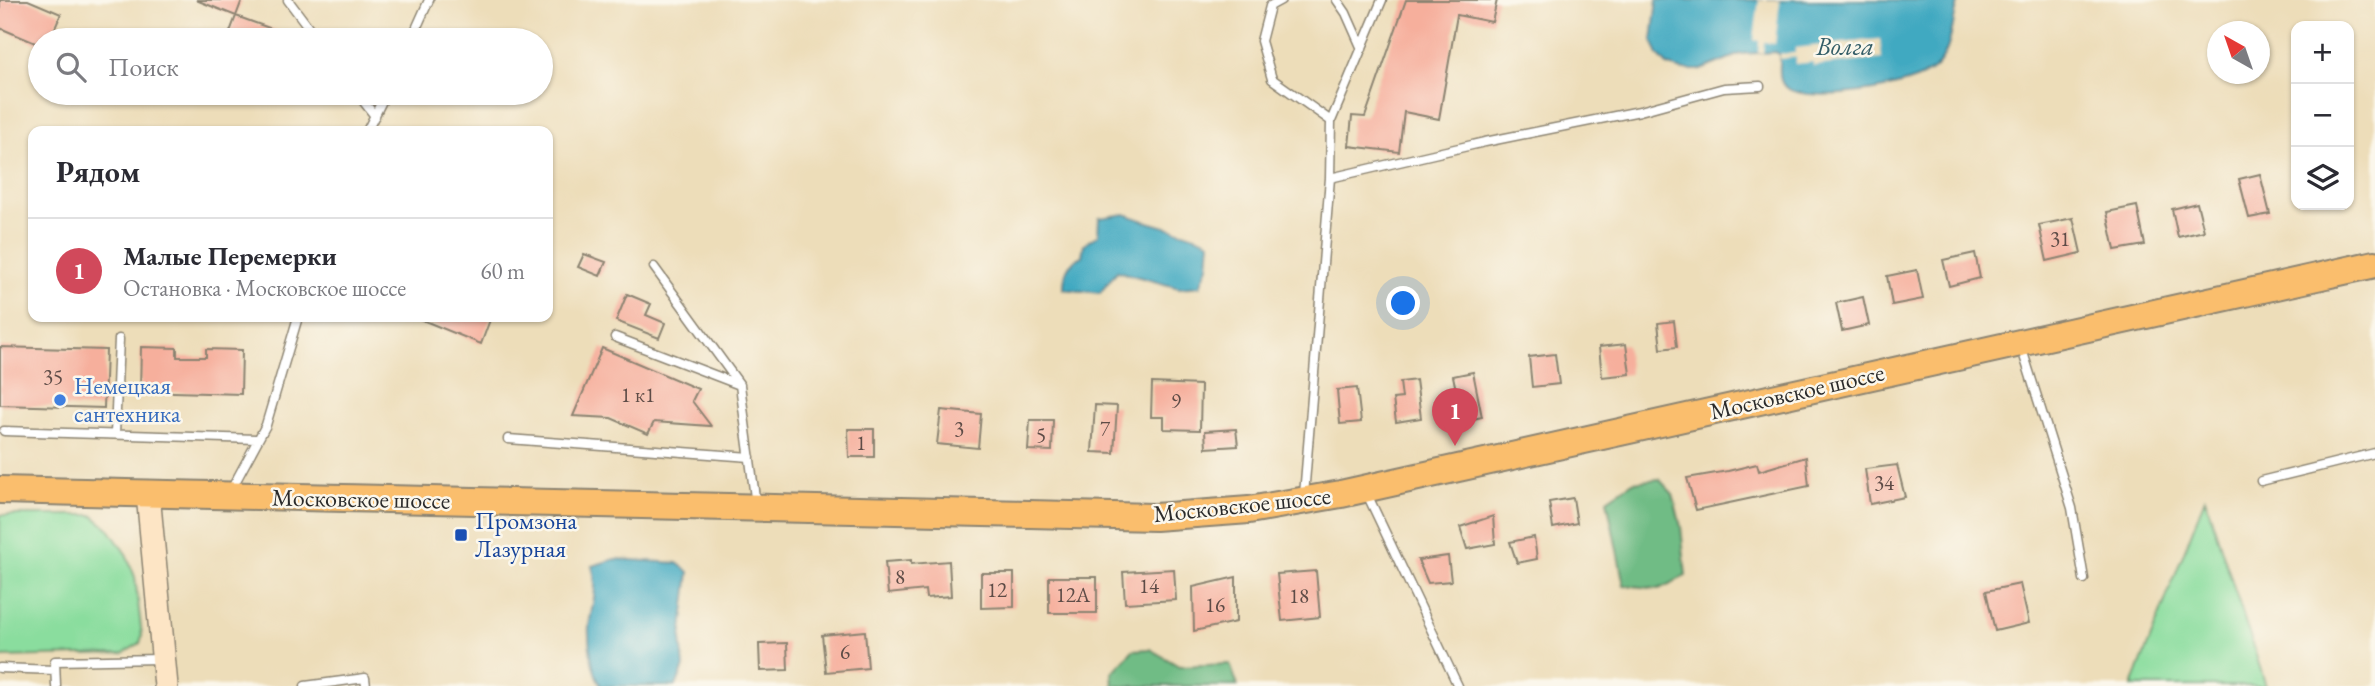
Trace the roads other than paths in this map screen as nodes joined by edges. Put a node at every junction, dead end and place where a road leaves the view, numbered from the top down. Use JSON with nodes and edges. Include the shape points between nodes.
{"nodes":[{"id":1,"x":288,"y":0,"type":"edge"},
{"id":2,"x":429,"y":0,"type":"edge"},
{"id":3,"x":1281,"y":0,"type":"edge"},
{"id":4,"x":1337,"y":0,"type":"edge"},
{"id":5,"x":1382,"y":0,"type":"edge"},
{"id":6,"x":309,"y":28,"type":"edge"},
{"id":7,"x":416,"y":28,"type":"edge"},
{"id":8,"x":1362,"y":49,"type":"junction"},
{"id":9,"x":1760,"y":86,"type":"dead end"},
{"id":10,"x":366,"y":105,"type":"edge"},
{"id":11,"x":380,"y":105,"type":"edge"},
{"id":12,"x":374,"y":116,"type":"junction"},
{"id":13,"x":1331,"y":121,"type":"junction"},
{"id":14,"x":369,"y":126,"type":"edge"},
{"id":15,"x":1329,"y":178,"type":"junction"},
{"id":16,"x":2375,"y":264,"type":"edge"},
{"id":17,"x":654,"y":267,"type":"dead end"},
{"id":18,"x":297,"y":322,"type":"edge"},
{"id":19,"x":615,"y":337,"type":"dead end"},
{"id":20,"x":119,"y":339,"type":"dead end"},
{"id":21,"x":2020,"y":343,"type":"junction"},
{"id":22,"x":740,"y":386,"type":"junction"},
{"id":23,"x":4,"y":431,"type":"dead end"},
{"id":24,"x":115,"y":434,"type":"junction"},
{"id":25,"x":256,"y":439,"type":"junction"},
{"id":26,"x":508,"y":439,"type":"dead end"},
{"id":27,"x":2375,"y":453,"type":"edge"},
{"id":28,"x":750,"y":457,"type":"junction"},
{"id":29,"x":2260,"y":481,"type":"dead end"},
{"id":30,"x":1364,"y":489,"type":"junction"},
{"id":31,"x":0,"y":490,"type":"edge"},
{"id":32,"x":148,"y":494,"type":"junction"},
{"id":33,"x":228,"y":496,"type":"junction"},
{"id":34,"x":1304,"y":501,"type":"junction"},
{"id":35,"x":756,"y":508,"type":"junction"},
{"id":36,"x":2084,"y":579,"type":"dead end"},
{"id":37,"x":163,"y":659,"type":"junction"},
{"id":38,"x":0,"y":668,"type":"edge"},
{"id":39,"x":55,"y":670,"type":"junction"},
{"id":40,"x":56,"y":686,"type":"edge"},
{"id":41,"x":166,"y":686,"type":"edge"},
{"id":42,"x":305,"y":686,"type":"edge"},
{"id":43,"x":366,"y":686,"type":"edge"},
{"id":44,"x":1458,"y":686,"type":"edge"}],
"edges":[{"from":1,"to":6,"type":"lane"},
{"from":2,"to":7,"type":"lane"},
{"from":3,"to":13,"type":"lane","via":[[1270,6],[1261,41],[1272,79]]},
{"from":4,"to":8,"type":"lane"},
{"from":5,"to":8,"type":"lane"},
{"from":8,"to":13,"type":"lane"},
{"from":9,"to":15,"type":"lane","via":[[1724,88],[1640,111]]},
{"from":10,"to":12,"type":"lane"},
{"from":11,"to":12,"type":"lane"},
{"from":12,"to":14,"type":"lane"},
{"from":13,"to":15,"type":"lane"},
{"from":15,"to":34,"type":"lane"},
{"from":16,"to":21,"type":"main road","name":"Московское шоссе"},
{"from":17,"to":22,"type":"lane"},
{"from":18,"to":25,"type":"lane","via":[[266,425]]},
{"from":19,"to":22,"type":"lane"},
{"from":20,"to":24,"type":"lane"},
{"from":21,"to":30,"type":"main road","name":"Московское шоссе"},
{"from":21,"to":36,"type":"lane","via":[[2072,508]]},
{"from":22,"to":28,"type":"lane"},
{"from":23,"to":24,"type":"lane"},
{"from":24,"to":25,"type":"lane"},
{"from":25,"to":33,"type":"lane"},
{"from":26,"to":28,"type":"lane"},
{"from":27,"to":29,"type":"lane"},
{"from":28,"to":35,"type":"lane"},
{"from":30,"to":34,"type":"main road","name":"Московское шоссе"},
{"from":30,"to":44,"type":"lane"},
{"from":31,"to":32,"type":"main road","name":"Московское шоссе"},
{"from":32,"to":33,"type":"main road","name":"Московское шоссе"},
{"from":32,"to":37,"type":"street"},
{"from":33,"to":35,"type":"main road","name":"Московское шоссе"},
{"from":34,"to":35,"type":"main road","name":"Московское шоссе","via":[[1155,517]]},
{"from":37,"to":39,"type":"lane","via":[[55,661]]},
{"from":37,"to":41,"type":"street"},
{"from":38,"to":39,"type":"lane"},
{"from":39,"to":40,"type":"lane"},
{"from":42,"to":43,"type":"lane","via":[[365,678]]}]}
